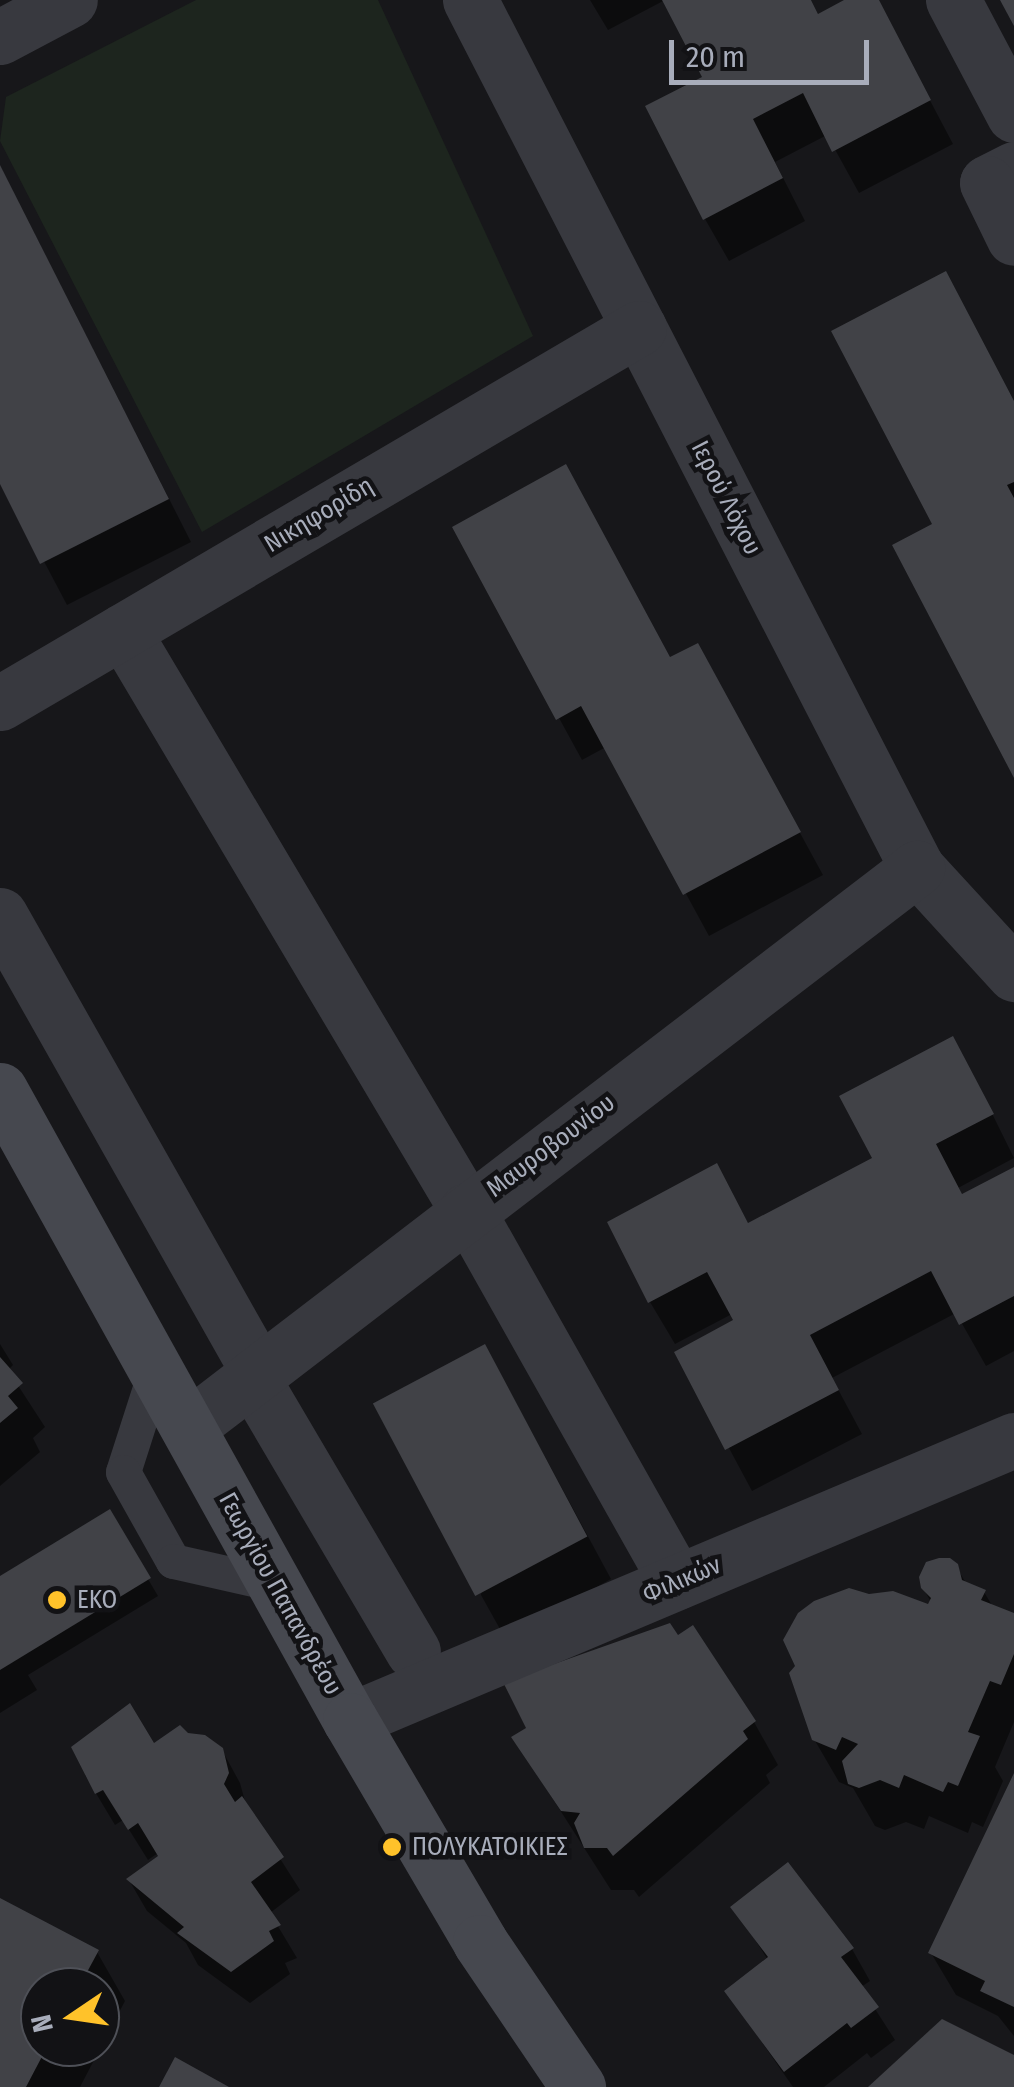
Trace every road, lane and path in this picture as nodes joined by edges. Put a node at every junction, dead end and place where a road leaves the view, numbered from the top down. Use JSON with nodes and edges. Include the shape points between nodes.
{"nodes":[{"id":1,"x":70,"y":0,"type":"edge"},
{"id":2,"x":470,"y":0,"type":"edge"},
{"id":3,"x":953,"y":0,"type":"edge"},
{"id":4,"x":0,"y":37,"type":"edge"},
{"id":5,"x":1014,"y":115,"type":"edge"},
{"id":6,"x":1014,"y":169,"type":"edge"},
{"id":7,"x":1014,"y":238,"type":"edge"},
{"id":8,"x":638,"y":328,"type":"junction"},
{"id":9,"x":123,"y":631,"type":"junction"},
{"id":10,"x":0,"y":703,"type":"edge"},
{"id":11,"x":918,"y":868,"type":"junction"},
{"id":12,"x":0,"y":915,"type":"edge"},
{"id":13,"x":1014,"y":974,"type":"edge"},
{"id":14,"x":0,"y":1090,"type":"edge"},
{"id":15,"x":467,"y":1210,"type":"junction"},
{"id":16,"x":156,"y":1370,"type":"junction"},
{"id":17,"x":255,"y":1376,"type":"junction"},
{"id":18,"x":188,"y":1427,"type":"junction"},
{"id":19,"x":1014,"y":1440,"type":"edge"},
{"id":20,"x":677,"y":1582,"type":"junction"},
{"id":21,"x":274,"y":1584,"type":"junction"},
{"id":22,"x":413,"y":1651,"type":"dead end"},
{"id":23,"x":350,"y":1720,"type":"junction"},
{"id":24,"x":578,"y":2087,"type":"edge"}],
"edges":[{"from":1,"to":4,"type":"street"},
{"from":2,"to":8,"type":"street","name":"Ιερού Λόχου"},
{"from":3,"to":5,"type":"street"},
{"from":6,"to":7,"type":"street","via":[[986,183]]},
{"from":8,"to":9,"type":"street","name":"Νικηφορίδη"},
{"from":8,"to":11,"type":"street","name":"Ιερού Λόχου"},
{"from":9,"to":10,"type":"street","name":"Νικηφορίδη"},
{"from":9,"to":15,"type":"street"},
{"from":11,"to":13,"type":"street","name":"Ιερού Λόχου"},
{"from":11,"to":15,"type":"street","name":"Μαυροβουνίου"},
{"from":12,"to":17,"type":"street"},
{"from":14,"to":16,"type":"main road","name":"Γεωργίου Παπανδρέου"},
{"from":15,"to":17,"type":"street","name":"Μαυροβουνίου"},
{"from":15,"to":20,"type":"street"},
{"from":16,"to":18,"type":"main road","name":"Γεωργίου Παπανδρέου"},
{"from":16,"to":21,"type":"lane","via":[[123,1472],[174,1562]]},
{"from":17,"to":18,"type":"street","name":"Μαυροβουνίου"},
{"from":17,"to":22,"type":"street"},
{"from":18,"to":21,"type":"main road","name":"Γεωργίου Παπανδρέου"},
{"from":19,"to":20,"type":"street","name":"Φιλικών"},
{"from":20,"to":23,"type":"street","name":"Φιλικών"},
{"from":21,"to":23,"type":"main road","name":"Γεωργίου Παπανδρέου"},
{"from":23,"to":24,"type":"main road","name":"Γεωργίου Παπανδρέου","via":[[480,1942]]}]}
